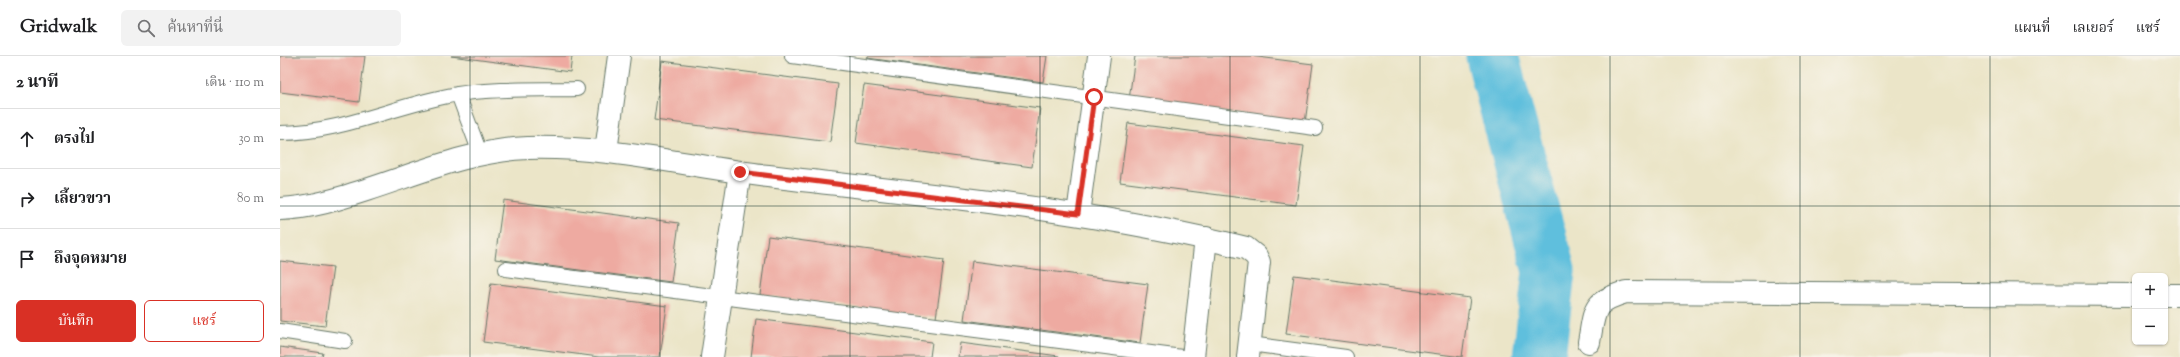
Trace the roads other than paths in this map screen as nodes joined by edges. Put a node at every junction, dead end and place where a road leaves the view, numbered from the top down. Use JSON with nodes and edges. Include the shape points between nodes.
{"nodes":[{"id":1,"x":619,"y":56,"type":"edge"},
{"id":2,"x":792,"y":56,"type":"edge"},
{"id":3,"x":1099,"y":56,"type":"edge"},
{"id":4,"x":577,"y":89,"type":"dead end"},
{"id":5,"x":458,"y":94,"type":"junction"},
{"id":6,"x":1094,"y":97,"type":"junction"},
{"id":7,"x":1315,"y":128,"type":"dead end"},
{"id":8,"x":280,"y":133,"type":"edge"},
{"id":9,"x":606,"y":151,"type":"junction"},
{"id":10,"x":480,"y":153,"type":"junction"},
{"id":11,"x":740,"y":172,"type":"junction"},
{"id":12,"x":280,"y":209,"type":"edge"},
{"id":13,"x":1078,"y":214,"type":"junction"},
{"id":14,"x":1206,"y":238,"type":"junction"},
{"id":15,"x":506,"y":269,"type":"dead end"},
{"id":16,"x":2132,"y":295,"type":"edge"},
{"id":17,"x":2168,"y":295,"type":"edge"},
{"id":18,"x":2180,"y":295,"type":"edge"},
{"id":19,"x":721,"y":298,"type":"junction"},
{"id":20,"x":280,"y":331,"type":"edge"},
{"id":21,"x":345,"y":341,"type":"dead end"},
{"id":22,"x":1589,"y":342,"type":"dead end"},
{"id":23,"x":1249,"y":350,"type":"edge"},
{"id":24,"x":712,"y":357,"type":"edge"},
{"id":25,"x":1182,"y":357,"type":"edge"},
{"id":26,"x":1193,"y":357,"type":"edge"},
{"id":27,"x":1346,"y":357,"type":"edge"}],
"edges":[{"from":1,"to":9,"type":"street"},
{"from":2,"to":6,"type":"lane"},
{"from":3,"to":6,"type":"street"},
{"from":4,"to":5,"type":"lane"},
{"from":5,"to":8,"type":"lane","via":[[358,121],[299,133]]},
{"from":5,"to":10,"type":"lane"},
{"from":6,"to":7,"type":"lane"},
{"from":6,"to":13,"type":"street"},
{"from":9,"to":10,"type":"street","via":[[528,148]]},
{"from":9,"to":11,"type":"street"},
{"from":10,"to":12,"type":"street","via":[[329,202]]},
{"from":11,"to":13,"type":"street"},
{"from":11,"to":19,"type":"street"},
{"from":13,"to":14,"type":"street"},
{"from":14,"to":23,"type":"street","via":[[1246,248],[1259,262]]},
{"from":14,"to":26,"type":"street"},
{"from":15,"to":19,"type":"lane"},
{"from":16,"to":22,"type":"street","via":[[1626,292],[1607,298],[1595,308]]},
{"from":17,"to":18,"type":"street"},
{"from":19,"to":24,"type":"street"},
{"from":19,"to":25,"type":"lane"},
{"from":20,"to":21,"type":"lane"},
{"from":23,"to":27,"type":"lane"}]}
